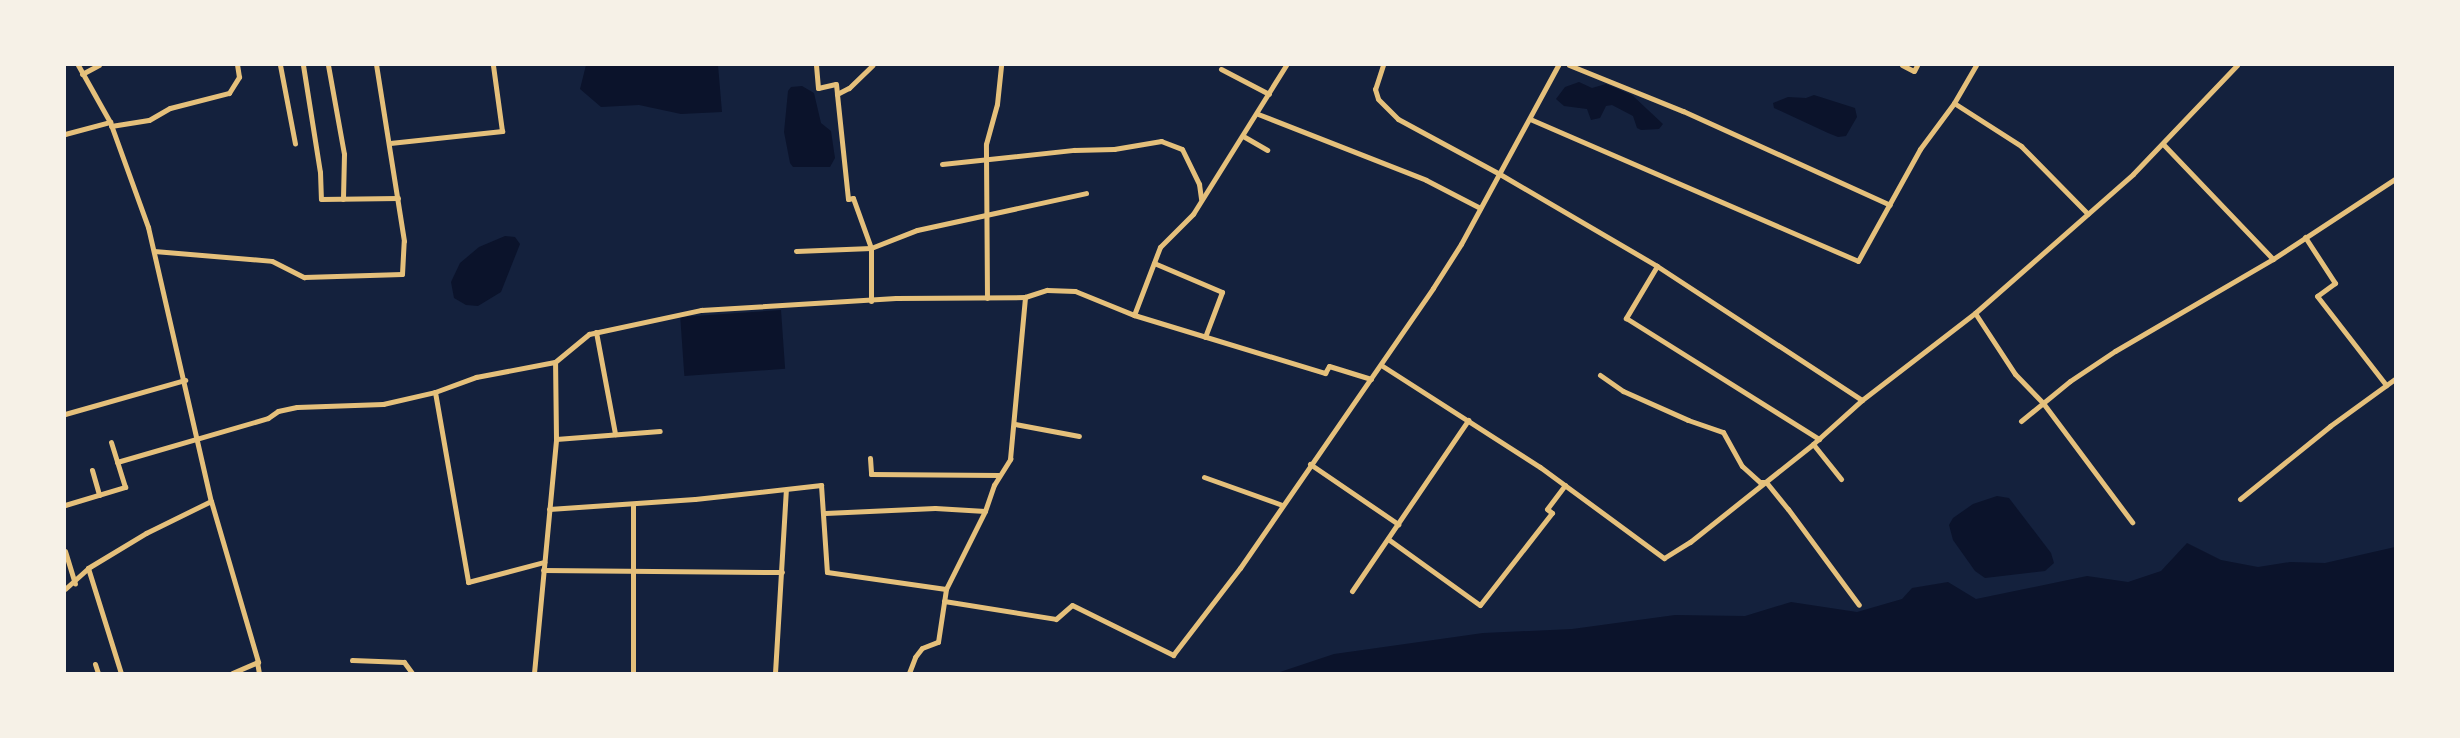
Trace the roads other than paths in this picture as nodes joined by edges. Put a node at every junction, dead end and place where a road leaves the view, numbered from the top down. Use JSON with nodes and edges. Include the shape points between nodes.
{"nodes":[{"id":1,"x":78,"y":65,"type":"edge"},
{"id":2,"x":99,"y":65,"type":"edge"},
{"id":3,"x":237,"y":65,"type":"edge"},
{"id":4,"x":280,"y":65,"type":"edge"},
{"id":5,"x":303,"y":65,"type":"edge"},
{"id":6,"x":328,"y":65,"type":"edge"},
{"id":7,"x":376,"y":65,"type":"edge"},
{"id":8,"x":493,"y":65,"type":"edge"},
{"id":9,"x":816,"y":65,"type":"edge"},
{"id":10,"x":873,"y":65,"type":"edge"},
{"id":11,"x":1001,"y":65,"type":"edge"},
{"id":12,"x":1286,"y":65,"type":"edge"},
{"id":13,"x":1383,"y":65,"type":"edge"},
{"id":14,"x":1558,"y":65,"type":"edge"},
{"id":15,"x":1569,"y":65,"type":"edge"},
{"id":16,"x":1902,"y":65,"type":"edge"},
{"id":17,"x":1917,"y":65,"type":"edge"},
{"id":18,"x":1976,"y":65,"type":"edge"},
{"id":19,"x":2237,"y":65,"type":"edge"},
{"id":20,"x":1221,"y":69,"type":"dead end"},
{"id":21,"x":82,"y":74,"type":"junction"},
{"id":22,"x":837,"y":94,"type":"junction"},
{"id":23,"x":1269,"y":94,"type":"junction"},
{"id":24,"x":1954,"y":103,"type":"junction"},
{"id":25,"x":1258,"y":114,"type":"junction"},
{"id":26,"x":1530,"y":119,"type":"junction"},
{"id":27,"x":111,"y":124,"type":"junction"},
{"id":28,"x":65,"y":135,"type":"edge"},
{"id":29,"x":1242,"y":136,"type":"junction"},
{"id":30,"x":390,"y":143,"type":"junction"},
{"id":31,"x":295,"y":144,"type":"dead end"},
{"id":32,"x":2163,"y":144,"type":"junction"},
{"id":33,"x":1267,"y":150,"type":"dead end"},
{"id":34,"x":986,"y":159,"type":"junction"},
{"id":35,"x":942,"y":164,"type":"dead end"},
{"id":36,"x":1498,"y":173,"type":"junction"},
{"id":37,"x":2395,"y":179,"type":"edge"},
{"id":38,"x":1086,"y":192,"type":"dead end"},
{"id":39,"x":398,"y":198,"type":"junction"},
{"id":40,"x":343,"y":199,"type":"junction"},
{"id":41,"x":1201,"y":199,"type":"junction"},
{"id":42,"x":1890,"y":205,"type":"junction"},
{"id":43,"x":1480,"y":208,"type":"junction"},
{"id":44,"x":986,"y":213,"type":"junction"},
{"id":45,"x":2088,"y":214,"type":"junction"},
{"id":46,"x":2305,"y":237,"type":"junction"},
{"id":47,"x":871,"y":248,"type":"junction"},
{"id":48,"x":154,"y":251,"type":"junction"},
{"id":49,"x":796,"y":251,"type":"dead end"},
{"id":50,"x":2273,"y":259,"type":"junction"},
{"id":51,"x":1154,"y":263,"type":"junction"},
{"id":52,"x":1657,"y":266,"type":"junction"},
{"id":53,"x":1025,"y":297,"type":"junction"},
{"id":54,"x":987,"y":298,"type":"junction"},
{"id":55,"x":871,"y":301,"type":"junction"},
{"id":56,"x":1975,"y":313,"type":"junction"},
{"id":57,"x":1134,"y":315,"type":"junction"},
{"id":58,"x":596,"y":332,"type":"junction"},
{"id":59,"x":1205,"y":337,"type":"junction"},
{"id":60,"x":555,"y":362,"type":"junction"},
{"id":61,"x":1381,"y":365,"type":"junction"},
{"id":62,"x":1600,"y":375,"type":"dead end"},
{"id":63,"x":1371,"y":379,"type":"junction"},
{"id":64,"x":2395,"y":379,"type":"edge"},
{"id":65,"x":185,"y":380,"type":"junction"},
{"id":66,"x":2386,"y":385,"type":"junction"},
{"id":67,"x":435,"y":392,"type":"junction"},
{"id":68,"x":1862,"y":400,"type":"junction"},
{"id":69,"x":2043,"y":403,"type":"junction"},
{"id":70,"x":65,"y":414,"type":"edge"},
{"id":71,"x":1468,"y":421,"type":"junction"},
{"id":72,"x":2021,"y":421,"type":"dead end"},
{"id":73,"x":1015,"y":424,"type":"junction"},
{"id":74,"x":660,"y":431,"type":"dead end"},
{"id":75,"x":615,"y":434,"type":"junction"},
{"id":76,"x":1079,"y":436,"type":"dead end"},
{"id":77,"x":198,"y":439,"type":"junction"},
{"id":78,"x":556,"y":439,"type":"junction"},
{"id":79,"x":111,"y":442,"type":"dead end"},
{"id":80,"x":1816,"y":442,"type":"junction"},
{"id":81,"x":870,"y":458,"type":"dead end"},
{"id":82,"x":117,"y":462,"type":"junction"},
{"id":83,"x":1310,"y":464,"type":"junction"},
{"id":84,"x":92,"y":470,"type":"dead end"},
{"id":85,"x":999,"y":475,"type":"junction"},
{"id":86,"x":1204,"y":477,"type":"dead end"},
{"id":87,"x":1841,"y":479,"type":"dead end"},
{"id":88,"x":1766,"y":482,"type":"junction"},
{"id":89,"x":1565,"y":485,"type":"junction"},
{"id":90,"x":786,"y":491,"type":"junction"},
{"id":91,"x":99,"y":495,"type":"junction"},
{"id":92,"x":2240,"y":499,"type":"dead end"},
{"id":93,"x":211,"y":501,"type":"junction"},
{"id":94,"x":633,"y":504,"type":"junction"},
{"id":95,"x":1282,"y":505,"type":"junction"},
{"id":96,"x":65,"y":506,"type":"edge"},
{"id":97,"x":549,"y":509,"type":"junction"},
{"id":98,"x":985,"y":510,"type":"junction"},
{"id":99,"x":825,"y":513,"type":"junction"},
{"id":100,"x":2132,"y":522,"type":"dead end"},
{"id":101,"x":1398,"y":523,"type":"junction"},
{"id":102,"x":1388,"y":539,"type":"junction"},
{"id":103,"x":65,"y":551,"type":"edge"},
{"id":104,"x":544,"y":562,"type":"junction"},
{"id":105,"x":88,"y":568,"type":"junction"},
{"id":106,"x":543,"y":570,"type":"junction"},
{"id":107,"x":635,"y":572,"type":"junction"},
{"id":108,"x":782,"y":572,"type":"junction"},
{"id":109,"x":75,"y":583,"type":"junction"},
{"id":110,"x":65,"y":589,"type":"edge"},
{"id":111,"x":946,"y":589,"type":"junction"},
{"id":112,"x":1352,"y":591,"type":"dead end"},
{"id":113,"x":944,"y":601,"type":"junction"},
{"id":114,"x":1859,"y":605,"type":"dead end"},
{"id":115,"x":352,"y":660,"type":"dead end"},
{"id":116,"x":257,"y":662,"type":"junction"},
{"id":117,"x":95,"y":664,"type":"dead end"},
{"id":118,"x":98,"y":673,"type":"edge"},
{"id":119,"x":121,"y":673,"type":"edge"},
{"id":120,"x":232,"y":673,"type":"edge"},
{"id":121,"x":259,"y":673,"type":"edge"},
{"id":122,"x":412,"y":673,"type":"edge"},
{"id":123,"x":534,"y":673,"type":"edge"},
{"id":124,"x":633,"y":673,"type":"edge"},
{"id":125,"x":775,"y":673,"type":"edge"},
{"id":126,"x":909,"y":673,"type":"edge"}],
"edges":[{"from":1,"to":21,"type":"street"},
{"from":2,"to":21,"type":"street"},
{"from":3,"to":27,"type":"street","via":[[239,77],[229,93],[170,108],[149,120]]},
{"from":4,"to":31,"type":"street"},
{"from":5,"to":40,"type":"street","via":[[321,198]]},
{"from":6,"to":40,"type":"street","via":[[344,154]]},
{"from":7,"to":30,"type":"street"},
{"from":8,"to":30,"type":"street","via":[[502,131]]},
{"from":9,"to":22,"type":"street","via":[[818,88],[836,85]]},
{"from":10,"to":22,"type":"street"},
{"from":11,"to":34,"type":"street"},
{"from":12,"to":23,"type":"street"},
{"from":13,"to":36,"type":"street","via":[[1375,89],[1378,99],[1398,119]]},
{"from":14,"to":26,"type":"street"},
{"from":15,"to":42,"type":"street"},
{"from":16,"to":17,"type":"street","via":[[1914,71]]},
{"from":18,"to":24,"type":"street"},
{"from":19,"to":32,"type":"street"},
{"from":20,"to":23,"type":"street"},
{"from":21,"to":27,"type":"street"},
{"from":22,"to":47,"type":"street","via":[[848,199],[853,198]]},
{"from":23,"to":25,"type":"street"},
{"from":24,"to":42,"type":"street","via":[[1920,149]]},
{"from":24,"to":45,"type":"street","via":[[2021,146]]},
{"from":25,"to":29,"type":"street"},
{"from":25,"to":43,"type":"street","via":[[1426,180]]},
{"from":26,"to":36,"type":"street"},
{"from":26,"to":42,"type":"street","via":[[1858,261]]},
{"from":27,"to":28,"type":"street"},
{"from":27,"to":48,"type":"street"},
{"from":29,"to":33,"type":"street"},
{"from":29,"to":41,"type":"street"},
{"from":30,"to":39,"type":"street"},
{"from":32,"to":45,"type":"street"},
{"from":32,"to":50,"type":"street"},
{"from":34,"to":35,"type":"street"},
{"from":34,"to":41,"type":"street","via":[[1173,143],[1189,161]]},
{"from":34,"to":44,"type":"street"},
{"from":36,"to":43,"type":"street"},
{"from":36,"to":52,"type":"street"},
{"from":37,"to":46,"type":"street"},
{"from":38,"to":44,"type":"street","via":[[1032,207]]},
{"from":39,"to":40,"type":"street"},
{"from":39,"to":48,"type":"street","via":[[404,242],[401,274],[304,277],[272,261]]},
{"from":41,"to":51,"type":"street","via":[[1189,219],[1160,247]]},
{"from":43,"to":61,"type":"street"},
{"from":44,"to":47,"type":"street","via":[[917,230]]},
{"from":44,"to":54,"type":"street"},
{"from":45,"to":56,"type":"street"},
{"from":46,"to":50,"type":"street"},
{"from":46,"to":66,"type":"street","via":[[2335,283],[2317,296]]},
{"from":47,"to":49,"type":"street"},
{"from":47,"to":55,"type":"street"},
{"from":48,"to":65,"type":"street"},
{"from":50,"to":69,"type":"street","via":[[2115,351]]},
{"from":51,"to":57,"type":"street"},
{"from":51,"to":59,"type":"street","via":[[1222,292]]},
{"from":52,"to":68,"type":"street"},
{"from":52,"to":80,"type":"street","via":[[1626,318]]},
{"from":53,"to":54,"type":"street"},
{"from":53,"to":57,"type":"street","via":[[1047,290],[1075,291]]},
{"from":53,"to":73,"type":"street"},
{"from":54,"to":55,"type":"street"},
{"from":55,"to":58,"type":"street","via":[[701,310]]},
{"from":56,"to":68,"type":"street"},
{"from":56,"to":69,"type":"street","via":[[2015,374]]},
{"from":57,"to":59,"type":"street"},
{"from":58,"to":60,"type":"street"},
{"from":58,"to":75,"type":"street"},
{"from":59,"to":63,"type":"street","via":[[1325,373],[1329,366]]},
{"from":60,"to":67,"type":"street","via":[[476,377]]},
{"from":60,"to":78,"type":"street"},
{"from":61,"to":63,"type":"street"},
{"from":61,"to":71,"type":"street"},
{"from":62,"to":88,"type":"street","via":[[1623,391],[1723,432],[1742,466]]},
{"from":63,"to":83,"type":"street"},
{"from":64,"to":66,"type":"street"},
{"from":65,"to":70,"type":"street"},
{"from":65,"to":77,"type":"street"},
{"from":66,"to":92,"type":"street"},
{"from":67,"to":77,"type":"street","via":[[383,404],[298,407]]},
{"from":67,"to":104,"type":"street","via":[[468,582]]},
{"from":68,"to":80,"type":"street"},
{"from":69,"to":72,"type":"street"},
{"from":69,"to":100,"type":"street"},
{"from":71,"to":89,"type":"street"},
{"from":71,"to":101,"type":"street"},
{"from":73,"to":76,"type":"street"},
{"from":73,"to":85,"type":"street","via":[[1010,459]]},
{"from":74,"to":75,"type":"street"},
{"from":75,"to":78,"type":"street"},
{"from":77,"to":82,"type":"street"},
{"from":77,"to":93,"type":"street"},
{"from":78,"to":97,"type":"street"},
{"from":79,"to":82,"type":"street"},
{"from":80,"to":87,"type":"street"},
{"from":80,"to":88,"type":"street"},
{"from":81,"to":85,"type":"street","via":[[871,474]]},
{"from":82,"to":91,"type":"street","via":[[125,487]]},
{"from":83,"to":95,"type":"street"},
{"from":83,"to":101,"type":"street"},
{"from":84,"to":91,"type":"street"},
{"from":85,"to":98,"type":"street"},
{"from":86,"to":95,"type":"street"},
{"from":88,"to":89,"type":"street","via":[[1664,558]]},
{"from":88,"to":114,"type":"street"},
{"from":89,"to":102,"type":"street","via":[[1547,509],[1552,513],[1480,605]]},
{"from":90,"to":94,"type":"street"},
{"from":90,"to":99,"type":"street","via":[[821,485]]},
{"from":90,"to":108,"type":"street"},
{"from":91,"to":96,"type":"street"},
{"from":93,"to":105,"type":"street"},
{"from":93,"to":116,"type":"street"},
{"from":94,"to":97,"type":"street"},
{"from":94,"to":107,"type":"street"},
{"from":95,"to":113,"type":"street","via":[[1172,655],[1072,605],[1055,619]]},
{"from":97,"to":104,"type":"street"},
{"from":98,"to":99,"type":"street"},
{"from":98,"to":111,"type":"street"},
{"from":99,"to":111,"type":"street","via":[[827,572]]},
{"from":101,"to":102,"type":"street"},
{"from":102,"to":112,"type":"street"},
{"from":103,"to":109,"type":"street"},
{"from":104,"to":106,"type":"street"},
{"from":105,"to":109,"type":"street"},
{"from":105,"to":119,"type":"street"},
{"from":106,"to":107,"type":"street"},
{"from":106,"to":123,"type":"street"},
{"from":107,"to":108,"type":"street"},
{"from":107,"to":124,"type":"street"},
{"from":108,"to":125,"type":"street"},
{"from":109,"to":110,"type":"street"},
{"from":111,"to":113,"type":"street"},
{"from":113,"to":126,"type":"street","via":[[938,642],[922,648]]},
{"from":115,"to":122,"type":"street","via":[[404,662]]},
{"from":116,"to":120,"type":"street"},
{"from":116,"to":121,"type":"street"},
{"from":117,"to":118,"type":"street"}]}
